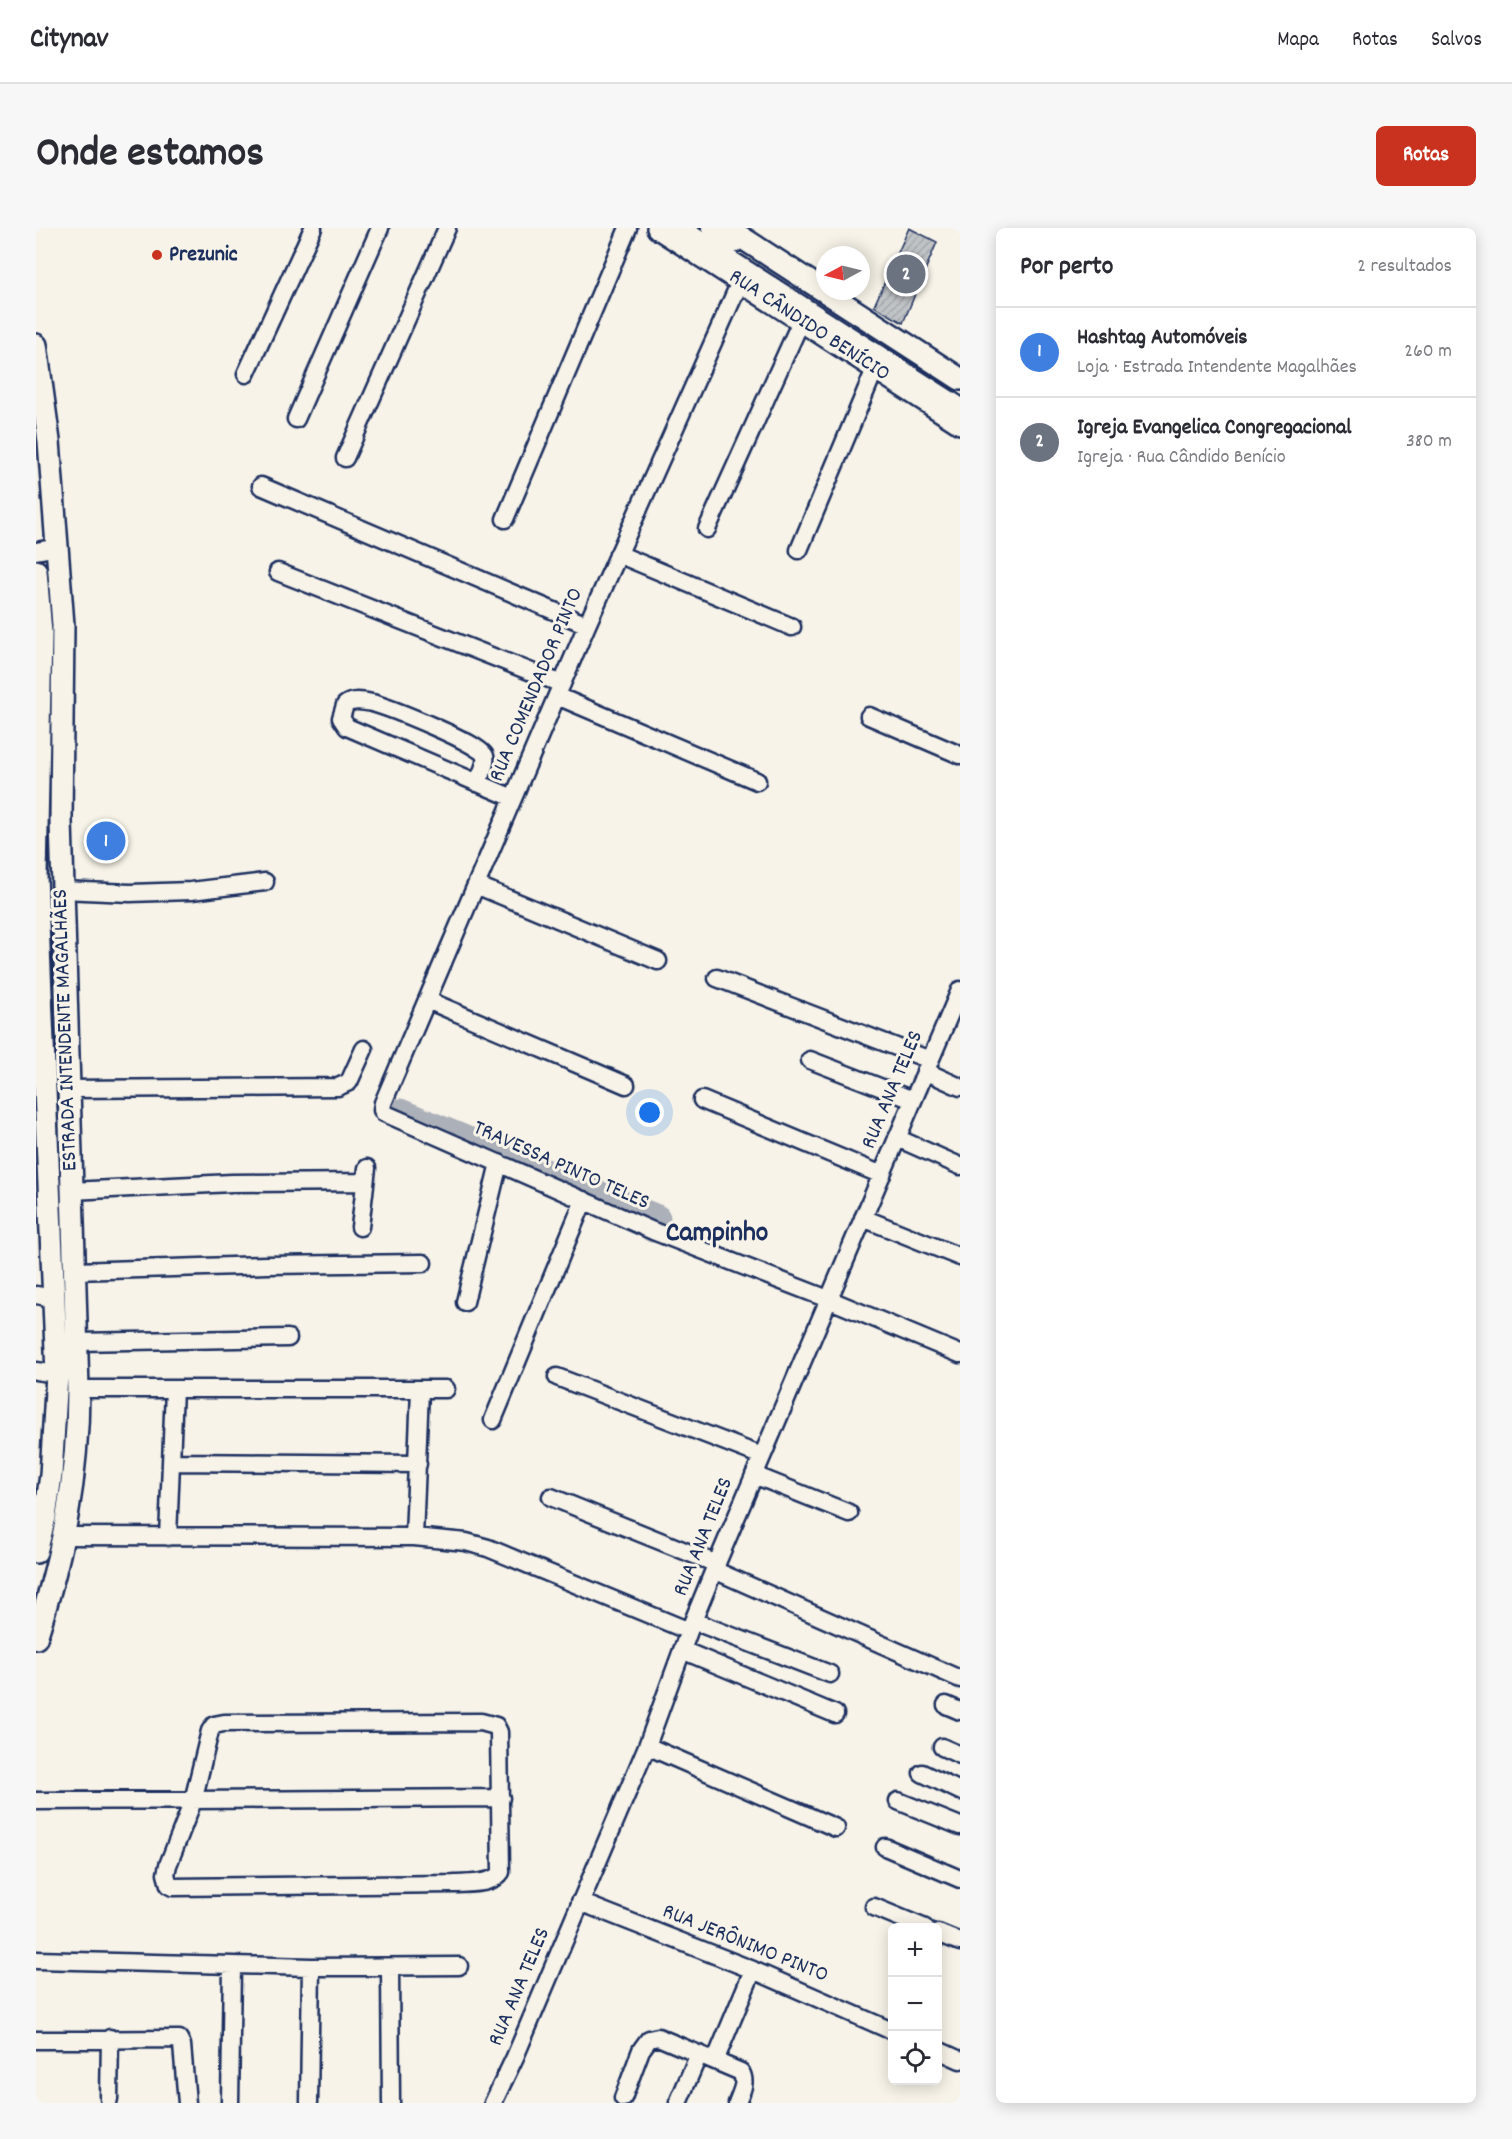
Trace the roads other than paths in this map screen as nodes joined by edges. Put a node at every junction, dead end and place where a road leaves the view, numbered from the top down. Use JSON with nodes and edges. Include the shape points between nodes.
{"nodes":[{"id":1,"x":313,"y":228,"type":"edge"},
{"id":2,"x":380,"y":228,"type":"edge"},
{"id":3,"x":447,"y":228,"type":"edge"},
{"id":4,"x":628,"y":228,"type":"edge"},
{"id":5,"x":658,"y":228,"type":"edge"},
{"id":6,"x":682,"y":228,"type":"edge"},
{"id":7,"x":710,"y":228,"type":"edge"},
{"id":8,"x":727,"y":228,"type":"edge"},
{"id":9,"x":749,"y":240,"type":"edge"},
{"id":10,"x":740,"y":282,"type":"junction"},
{"id":11,"x":801,"y":321,"type":"junction"},
{"id":12,"x":36,"y":345,"type":"edge"},
{"id":13,"x":875,"y":369,"type":"junction"},
{"id":14,"x":246,"y":374,"type":"dead end"},
{"id":15,"x":960,"y":379,"type":"edge"},
{"id":16,"x":960,"y":390,"type":"edge"},
{"id":17,"x":960,"y":406,"type":"edge"},
{"id":18,"x":296,"y":419,"type":"dead end"},
{"id":19,"x":960,"y":423,"type":"edge"},
{"id":20,"x":345,"y":458,"type":"dead end"},
{"id":21,"x":261,"y":486,"type":"dead end"},
{"id":22,"x":505,"y":519,"type":"dead end"},
{"id":23,"x":707,"y":530,"type":"dead end"},
{"id":24,"x":58,"y":547,"type":"junction"},
{"id":25,"x":799,"y":550,"type":"dead end"},
{"id":26,"x":36,"y":551,"type":"edge"},
{"id":27,"x":618,"y":554,"type":"junction"},
{"id":28,"x":36,"y":571,"type":"edge"},
{"id":29,"x":278,"y":572,"type":"dead end"},
{"id":30,"x":587,"y":625,"type":"junction"},
{"id":31,"x":63,"y":626,"type":"junction"},
{"id":32,"x":792,"y":627,"type":"dead end"},
{"id":33,"x":38,"y":633,"type":"edge"},
{"id":34,"x":560,"y":690,"type":"junction"},
{"id":35,"x":869,"y":716,"type":"dead end"},
{"id":36,"x":960,"y":754,"type":"edge"},
{"id":37,"x":757,"y":781,"type":"dead end"},
{"id":38,"x":477,"y":783,"type":"junction"},
{"id":39,"x":513,"y":798,"type":"junction"},
{"id":40,"x":265,"y":882,"type":"dead end"},
{"id":41,"x":476,"y":885,"type":"junction"},
{"id":42,"x":62,"y":890,"type":"junction"},
{"id":43,"x":37,"y":927,"type":"edge"},
{"id":44,"x":657,"y":961,"type":"dead end"},
{"id":45,"x":717,"y":978,"type":"dead end"},
{"id":46,"x":960,"y":990,"type":"edge"},
{"id":47,"x":427,"y":1000,"type":"junction"},
{"id":48,"x":363,"y":1049,"type":"dead end"},
{"id":49,"x":810,"y":1060,"type":"dead end"},
{"id":50,"x":928,"y":1066,"type":"junction"},
{"id":51,"x":40,"y":1077,"type":"edge"},
{"id":52,"x":626,"y":1085,"type":"dead end"},
{"id":53,"x":960,"y":1087,"type":"edge"},
{"id":54,"x":69,"y":1089,"type":"junction"},
{"id":55,"x":702,"y":1100,"type":"dead end"},
{"id":56,"x":913,"y":1100,"type":"junction"},
{"id":57,"x":382,"y":1108,"type":"joint"},
{"id":58,"x":897,"y":1138,"type":"junction"},
{"id":59,"x":498,"y":1163,"type":"junction"},
{"id":60,"x":960,"y":1166,"type":"edge"},
{"id":61,"x":42,"y":1167,"type":"edge"},
{"id":62,"x":882,"y":1175,"type":"junction"},
{"id":63,"x":71,"y":1191,"type":"junction"},
{"id":64,"x":584,"y":1200,"type":"junction"},
{"id":65,"x":863,"y":1218,"type":"junction"},
{"id":66,"x":360,"y":1227,"type":"dead end"},
{"id":67,"x":960,"y":1257,"type":"edge"},
{"id":68,"x":423,"y":1263,"type":"dead end"},
{"id":69,"x":75,"y":1271,"type":"junction"},
{"id":70,"x":45,"y":1297,"type":"edge"},
{"id":71,"x":828,"y":1299,"type":"junction"},
{"id":72,"x":465,"y":1302,"type":"dead end"},
{"id":73,"x":288,"y":1338,"type":"dead end"},
{"id":74,"x":77,"y":1342,"type":"junction"},
{"id":75,"x":960,"y":1354,"type":"edge"},
{"id":76,"x":46,"y":1373,"type":"edge"},
{"id":77,"x":557,"y":1377,"type":"dead end"},
{"id":78,"x":78,"y":1389,"type":"junction"},
{"id":79,"x":174,"y":1389,"type":"junction"},
{"id":80,"x":446,"y":1389,"type":"dead end"},
{"id":81,"x":420,"y":1390,"type":"junction"},
{"id":82,"x":493,"y":1420,"type":"dead end"},
{"id":83,"x":762,"y":1456,"type":"junction"},
{"id":84,"x":171,"y":1462,"type":"junction"},
{"id":85,"x":418,"y":1464,"type":"junction"},
{"id":86,"x":754,"y":1475,"type":"junction"},
{"id":87,"x":551,"y":1497,"type":"dead end"},
{"id":88,"x":42,"y":1498,"type":"edge"},
{"id":89,"x":849,"y":1514,"type":"dead end"},
{"id":90,"x":64,"y":1536,"type":"junction"},
{"id":91,"x":168,"y":1537,"type":"junction"},
{"id":92,"x":414,"y":1537,"type":"junction"},
{"id":93,"x":37,"y":1548,"type":"edge"},
{"id":94,"x":716,"y":1567,"type":"junction"},
{"id":95,"x":691,"y":1626,"type":"junction"},
{"id":96,"x":36,"y":1638,"type":"edge"},
{"id":97,"x":682,"y":1650,"type":"junction"},
{"id":98,"x":830,"y":1674,"type":"dead end"},
{"id":99,"x":960,"y":1679,"type":"edge"},
{"id":100,"x":835,"y":1714,"type":"dead end"},
{"id":101,"x":647,"y":1746,"type":"junction"},
{"id":102,"x":942,"y":1748,"type":"dead end"},
{"id":103,"x":960,"y":1755,"type":"edge"},
{"id":104,"x":922,"y":1773,"type":"dead end"},
{"id":105,"x":960,"y":1791,"type":"edge"},
{"id":106,"x":501,"y":1798,"type":"junction"},
{"id":107,"x":36,"y":1801,"type":"edge"},
{"id":108,"x":193,"y":1801,"type":"junction"},
{"id":109,"x":898,"y":1801,"type":"dead end"},
{"id":110,"x":960,"y":1826,"type":"edge"},
{"id":111,"x":836,"y":1828,"type":"dead end"},
{"id":112,"x":885,"y":1848,"type":"dead end"},
{"id":113,"x":960,"y":1879,"type":"edge"},
{"id":114,"x":580,"y":1902,"type":"junction"},
{"id":115,"x":874,"y":1907,"type":"dead end"},
{"id":116,"x":913,"y":1923,"type":"edge"},
{"id":117,"x":942,"y":1935,"type":"edge"},
{"id":118,"x":960,"y":1942,"type":"edge"},
{"id":119,"x":36,"y":1960,"type":"edge"},
{"id":120,"x":232,"y":1966,"type":"junction"},
{"id":121,"x":390,"y":1966,"type":"junction"},
{"id":122,"x":459,"y":1966,"type":"dead end"},
{"id":123,"x":312,"y":1967,"type":"junction"},
{"id":124,"x":753,"y":1970,"type":"junction"},
{"id":125,"x":888,"y":2029,"type":"edge"},
{"id":126,"x":110,"y":2038,"type":"junction"},
{"id":127,"x":36,"y":2040,"type":"edge"},
{"id":128,"x":942,"y":2052,"type":"edge"},
{"id":129,"x":707,"y":2058,"type":"junction"},
{"id":130,"x":960,"y":2060,"type":"edge"},
{"id":131,"x":623,"y":2098,"type":"dead end"},
{"id":132,"x":109,"y":2099,"type":"dead end"},
{"id":133,"x":186,"y":2103,"type":"edge"},
{"id":134,"x":230,"y":2103,"type":"edge"},
{"id":135,"x":309,"y":2103,"type":"edge"},
{"id":136,"x":391,"y":2103,"type":"edge"},
{"id":137,"x":493,"y":2103,"type":"edge"},
{"id":138,"x":678,"y":2103,"type":"edge"},
{"id":139,"x":737,"y":2103,"type":"edge"}],
"edges":[{"from":1,"to":14,"type":"street"},
{"from":2,"to":18,"type":"street"},
{"from":3,"to":20,"type":"street"},
{"from":4,"to":22,"type":"street"},
{"from":5,"to":10,"type":"main road","name":"RUA CÂNDIDO BENÍCIO"},
{"from":6,"to":17,"type":"street"},
{"from":7,"to":9,"type":"street"},
{"from":8,"to":9,"type":"main road","name":"RUA CÂNDIDO BENÍCIO"},
{"from":9,"to":15,"type":"main road","name":"RUA CÂNDIDO BENÍCIO"},
{"from":9,"to":16,"type":"street"},
{"from":10,"to":11,"type":"main road","name":"RUA CÂNDIDO BENÍCIO"},
{"from":10,"to":27,"type":"street","name":"RUA COMENDADOR PINTO"},
{"from":11,"to":13,"type":"main road","name":"RUA CÂNDIDO BENÍCIO"},
{"from":11,"to":23,"type":"street"},
{"from":12,"to":24,"type":"main road","name":"ESTRADA INTENDENTE MAGALHÃES"},
{"from":13,"to":19,"type":"main road","name":"RUA CÂNDIDO BENÍCIO"},
{"from":13,"to":25,"type":"street"},
{"from":21,"to":30,"type":"street"},
{"from":24,"to":26,"type":"street"},
{"from":24,"to":31,"type":"main road","name":"ESTRADA INTENDENTE MAGALHÃES"},
{"from":27,"to":30,"type":"street","name":"RUA COMENDADOR PINTO"},
{"from":27,"to":32,"type":"street"},
{"from":28,"to":33,"type":"main road","name":"ESTRADA INTENDENTE MAGALHÃES"},
{"from":29,"to":34,"type":"street"},
{"from":30,"to":34,"type":"street","name":"RUA COMENDADOR PINTO"},
{"from":31,"to":33,"type":"street"},
{"from":31,"to":42,"type":"main road","name":"ESTRADA INTENDENTE MAGALHÃES"},
{"from":33,"to":43,"type":"main road","name":"ESTRADA INTENDENTE MAGALHÃES"},
{"from":34,"to":37,"type":"street"},
{"from":34,"to":39,"type":"street","name":"RUA COMENDADOR PINTO"},
{"from":35,"to":36,"type":"street"},
{"from":38,"to":38,"type":"street","via":[[485,759],[474,746],[372,703],[354,701],[345,705],[341,717],[347,727]]},
{"from":38,"to":39,"type":"street"},
{"from":39,"to":41,"type":"street","name":"RUA COMENDADOR PINTO"},
{"from":40,"to":42,"type":"street","via":[[191,891]]},
{"from":41,"to":44,"type":"street"},
{"from":41,"to":47,"type":"street","name":"RUA COMENDADOR PINTO"},
{"from":42,"to":54,"type":"main road","name":"ESTRADA INTENDENTE MAGALHÃES"},
{"from":43,"to":51,"type":"main road","name":"ESTRADA INTENDENTE MAGALHÃES"},
{"from":45,"to":50,"type":"street"},
{"from":46,"to":50,"type":"street","name":"RUA ANA TELES"},
{"from":47,"to":52,"type":"street"},
{"from":47,"to":57,"type":"street","name":"RUA COMENDADOR PINTO"},
{"from":48,"to":54,"type":"street","via":[[349,1082],[338,1087]]},
{"from":49,"to":56,"type":"street"},
{"from":50,"to":53,"type":"street"},
{"from":50,"to":56,"type":"street","name":"RUA ANA TELES"},
{"from":51,"to":61,"type":"main road","name":"ESTRADA INTENDENTE MAGALHÃES"},
{"from":54,"to":63,"type":"main road","name":"ESTRADA INTENDENTE MAGALHÃES"},
{"from":55,"to":62,"type":"street"},
{"from":56,"to":58,"type":"street","name":"RUA ANA TELES"},
{"from":57,"to":59,"type":"street","name":"TRAVESSA PINTO TELES","via":[[384,1113]]},
{"from":58,"to":60,"type":"street"},
{"from":58,"to":62,"type":"street","name":"RUA ANA TELES"},
{"from":59,"to":64,"type":"street","name":"TRAVESSA PINTO TELES"},
{"from":59,"to":72,"type":"street"},
{"from":61,"to":70,"type":"main road","name":"ESTRADA INTENDENTE MAGALHÃES"},
{"from":62,"to":65,"type":"street","name":"RUA ANA TELES"},
{"from":63,"to":66,"type":"street","via":[[366,1175]]},
{"from":63,"to":69,"type":"main road","name":"ESTRADA INTENDENTE MAGALHÃES"},
{"from":64,"to":71,"type":"street","name":"TRAVESSA PINTO TELES"},
{"from":64,"to":82,"type":"street"},
{"from":65,"to":67,"type":"street"},
{"from":65,"to":71,"type":"street","name":"RUA ANA TELES"},
{"from":68,"to":69,"type":"street"},
{"from":69,"to":74,"type":"main road","name":"ESTRADA INTENDENTE MAGALHÃES"},
{"from":70,"to":76,"type":"main road","name":"ESTRADA INTENDENTE MAGALHÃES"},
{"from":71,"to":75,"type":"street","name":"TRAVESSA PINTO TELES"},
{"from":71,"to":83,"type":"street","name":"RUA ANA TELES"},
{"from":73,"to":74,"type":"street"},
{"from":74,"to":78,"type":"main road","name":"ESTRADA INTENDENTE MAGALHÃES"},
{"from":76,"to":88,"type":"main road","name":"ESTRADA INTENDENTE MAGALHÃES","via":[[54,1445]]},
{"from":77,"to":83,"type":"street"},
{"from":78,"to":79,"type":"street"},
{"from":78,"to":90,"type":"main road","name":"ESTRADA INTENDENTE MAGALHÃES","via":[[76,1457]]},
{"from":79,"to":81,"type":"street"},
{"from":79,"to":84,"type":"street"},
{"from":80,"to":81,"type":"street"},
{"from":81,"to":85,"type":"street"},
{"from":83,"to":86,"type":"street","name":"RUA ANA TELES"},
{"from":84,"to":85,"type":"street"},
{"from":84,"to":91,"type":"street"},
{"from":85,"to":92,"type":"street"},
{"from":86,"to":89,"type":"street"},
{"from":86,"to":94,"type":"street","name":"RUA ANA TELES"},
{"from":87,"to":94,"type":"street"},
{"from":88,"to":93,"type":"main road","name":"ESTRADA INTENDENTE MAGALHÃES"},
{"from":90,"to":91,"type":"street"},
{"from":90,"to":96,"type":"main road","name":"ESTRADA INTENDENTE MAGALHÃES"},
{"from":91,"to":92,"type":"street"},
{"from":92,"to":95,"type":"street","via":[[488,1548]]},
{"from":94,"to":95,"type":"street","name":"RUA ANA TELES"},
{"from":94,"to":99,"type":"street"},
{"from":95,"to":97,"type":"street","name":"RUA ANA TELES"},
{"from":95,"to":98,"type":"street"},
{"from":97,"to":100,"type":"street"},
{"from":97,"to":101,"type":"street","name":"RUA ANA TELES"},
{"from":101,"to":111,"type":"street"},
{"from":101,"to":114,"type":"street","name":"RUA ANA TELES"},
{"from":102,"to":103,"type":"street"},
{"from":104,"to":105,"type":"street"},
{"from":106,"to":108,"type":"street"},
{"from":106,"to":108,"type":"street","via":[[500,1732],[492,1724],[224,1723],[214,1725],[210,1731]]},
{"from":106,"to":108,"type":"street","via":[[501,1872],[489,1881],[173,1887],[167,1881],[168,1865]]},
{"from":107,"to":108,"type":"street"},
{"from":109,"to":110,"type":"street"},
{"from":112,"to":113,"type":"street"},
{"from":114,"to":124,"type":"street","name":"RUA JERÔNIMO PINTO"},
{"from":114,"to":137,"type":"street","name":"RUA ANA TELES"},
{"from":115,"to":116,"type":"street"},
{"from":117,"to":118,"type":"street"},
{"from":119,"to":120,"type":"street"},
{"from":120,"to":123,"type":"street"},
{"from":120,"to":134,"type":"street"},
{"from":121,"to":122,"type":"street"},
{"from":121,"to":123,"type":"street"},
{"from":121,"to":136,"type":"street"},
{"from":123,"to":135,"type":"street"},
{"from":124,"to":125,"type":"street","name":"RUA JERÔNIMO PINTO"},
{"from":124,"to":129,"type":"street"},
{"from":126,"to":127,"type":"street"},
{"from":126,"to":132,"type":"street"},
{"from":126,"to":133,"type":"street","via":[[179,2039]]},
{"from":128,"to":130,"type":"street"},
{"from":129,"to":131,"type":"street","via":[[658,2037],[649,2039]]},
{"from":129,"to":138,"type":"street"},
{"from":129,"to":139,"type":"street","via":[[741,2073],[745,2083]]}]}
